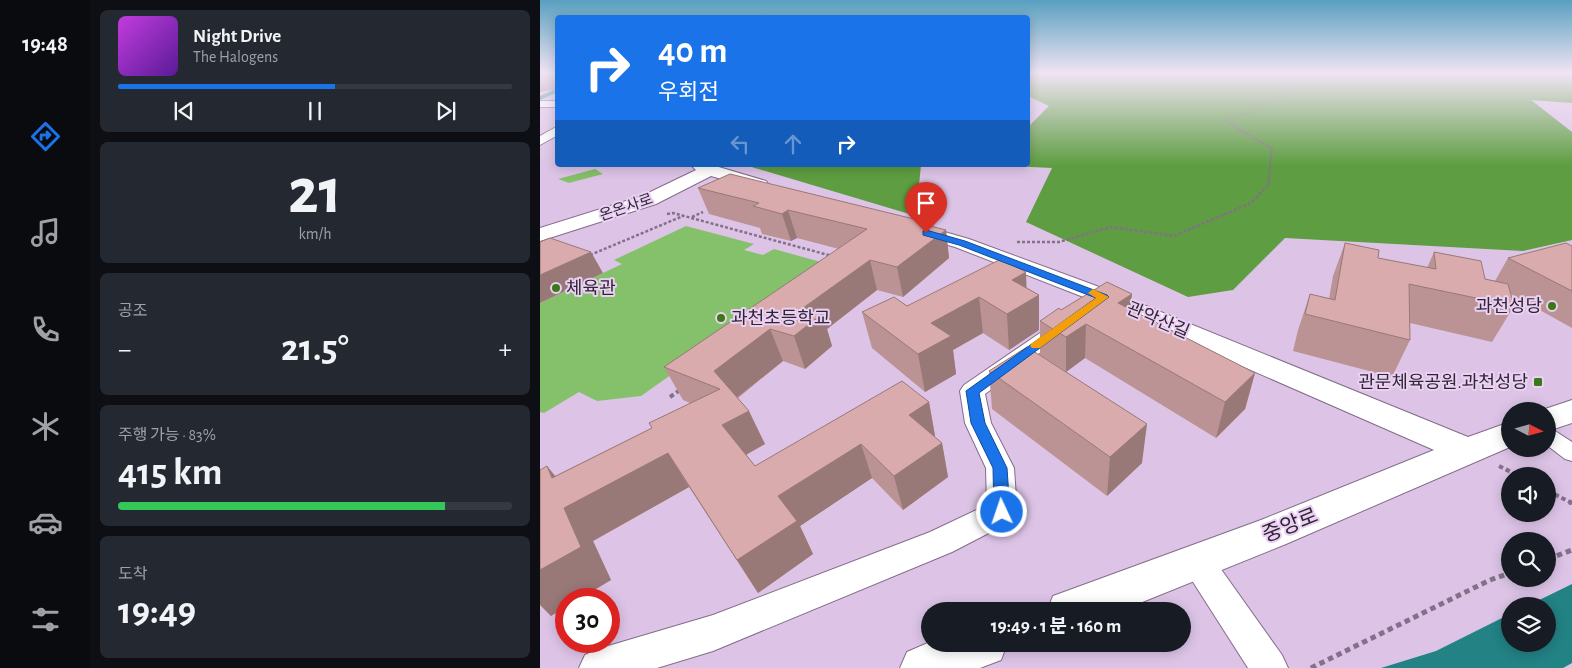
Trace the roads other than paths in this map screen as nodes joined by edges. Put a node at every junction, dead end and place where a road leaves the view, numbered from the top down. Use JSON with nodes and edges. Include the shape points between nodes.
{"nodes":[{"id":1,"x":555,"y":131,"type":"edge"},
{"id":2,"x":540,"y":141,"type":"edge"},
{"id":3,"x":704,"y":168,"type":"edge"},
{"id":4,"x":784,"y":192,"type":"edge"},
{"id":5,"x":887,"y":222,"type":"edge"},
{"id":6,"x":541,"y":232,"type":"edge"},
{"id":7,"x":1104,"y":297,"type":"junction"},
{"id":8,"x":1572,"y":412,"type":"edge"},
{"id":9,"x":1556,"y":417,"type":"edge"},
{"id":10,"x":1501,"y":437,"type":"edge"},
{"id":11,"x":1556,"y":442,"type":"edge"},
{"id":12,"x":1467,"y":450,"type":"junction"},
{"id":13,"x":1572,"y":453,"type":"edge"},
{"id":14,"x":1197,"y":561,"type":"junction"},
{"id":15,"x":1091,"y":602,"type":"edge"},
{"id":16,"x":964,"y":652,"type":"edge"},
{"id":17,"x":598,"y":668,"type":"edge"},
{"id":18,"x":923,"y":668,"type":"edge"},
{"id":19,"x":1269,"y":668,"type":"edge"}],
"edges":[{"from":1,"to":2,"type":"street"},
{"from":3,"to":4,"type":"street"},
{"from":3,"to":6,"type":"street","name":"온온사로","via":[[649,200]]},
{"from":5,"to":7,"type":"street","name":"관악산길","via":[[962,243]]},
{"from":7,"to":12,"type":"street","name":"관악산길"},
{"from":7,"to":17,"type":"street","via":[[972,391],[978,423],[1000,468],[1002,512],[941,542],[722,630]]},
{"from":8,"to":9,"type":"street"},
{"from":10,"to":12,"type":"street","name":"중앙로"},
{"from":11,"to":13,"type":"street"},
{"from":12,"to":14,"type":"street","name":"중앙로"},
{"from":14,"to":15,"type":"street","name":"중앙로"},
{"from":14,"to":19,"type":"street"},
{"from":16,"to":18,"type":"street"}]}
